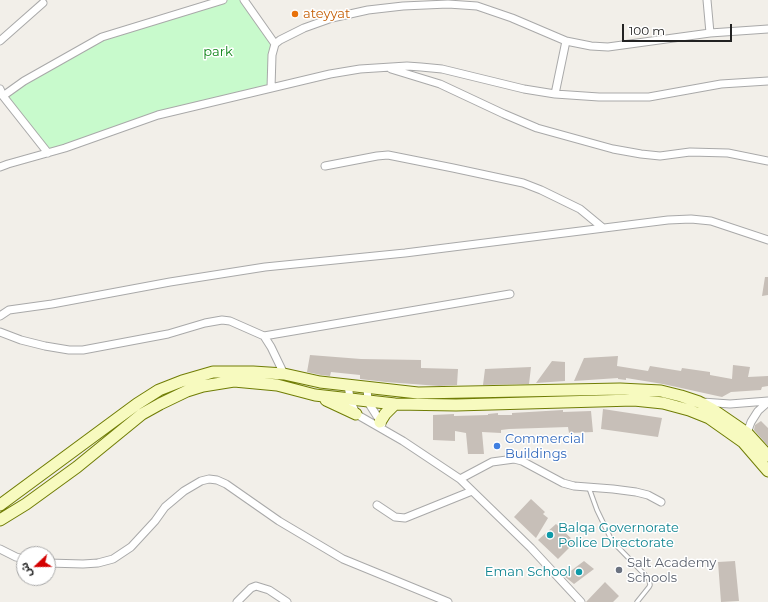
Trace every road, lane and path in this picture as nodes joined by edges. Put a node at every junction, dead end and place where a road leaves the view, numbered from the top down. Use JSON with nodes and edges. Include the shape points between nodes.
{"nodes":[{"id":1,"x":223,"y":0,"type":"edge"},
{"id":2,"x":244,"y":0,"type":"edge"},
{"id":3,"x":706,"y":0,"type":"edge"},
{"id":4,"x":448,"y":2,"type":"edge"},
{"id":5,"x":43,"y":3,"type":"dead end"},
{"id":6,"x":401,"y":3,"type":"edge"},
{"id":7,"x":478,"y":3,"type":"edge"},
{"id":8,"x":768,"y":29,"type":"edge"},
{"id":9,"x":710,"y":33,"type":"junction"},
{"id":10,"x":0,"y":41,"type":"edge"},
{"id":11,"x":566,"y":41,"type":"junction"},
{"id":12,"x":275,"y":44,"type":"junction"},
{"id":13,"x":387,"y":68,"type":"junction"},
{"id":14,"x":768,"y":81,"type":"edge"},
{"id":15,"x":271,"y":88,"type":"junction"},
{"id":16,"x":2,"y":92,"type":"edge"},
{"id":17,"x":555,"y":94,"type":"junction"},
{"id":18,"x":48,"y":153,"type":"junction"},
{"id":19,"x":768,"y":161,"type":"edge"},
{"id":20,"x":325,"y":166,"type":"dead end"},
{"id":21,"x":0,"y":167,"type":"edge"},
{"id":22,"x":603,"y":228,"type":"junction"},
{"id":23,"x":768,"y":240,"type":"edge"},
{"id":24,"x":510,"y":294,"type":"dead end"},
{"id":25,"x":0,"y":316,"type":"edge"},
{"id":26,"x":0,"y":332,"type":"edge"},
{"id":27,"x":264,"y":336,"type":"junction"},
{"id":28,"x":284,"y":374,"type":"junction"},
{"id":29,"x":348,"y":384,"type":"junction"},
{"id":30,"x":367,"y":387,"type":"junction"},
{"id":31,"x":315,"y":395,"type":"junction"},
{"id":32,"x":350,"y":399,"type":"junction"},
{"id":33,"x":368,"y":402,"type":"junction"},
{"id":34,"x":699,"y":402,"type":"junction"},
{"id":35,"x":768,"y":402,"type":"edge"},
{"id":36,"x":394,"y":404,"type":"junction"},
{"id":37,"x":140,"y":409,"type":"junction"},
{"id":38,"x":356,"y":414,"type":"junction"},
{"id":39,"x":380,"y":422,"type":"junction"},
{"id":40,"x":747,"y":433,"type":"junction"},
{"id":41,"x":389,"y":434,"type":"junction"},
{"id":42,"x":768,"y":456,"type":"edge"},
{"id":43,"x":768,"y":470,"type":"edge"},
{"id":44,"x":460,"y":479,"type":"junction"},
{"id":45,"x":589,"y":488,"type":"junction"},
{"id":46,"x":472,"y":491,"type":"junction"},
{"id":47,"x":661,"y":502,"type":"dead end"},
{"id":48,"x":0,"y":505,"type":"edge"},
{"id":49,"x":376,"y":505,"type":"dead end"},
{"id":50,"x":0,"y":520,"type":"edge"},
{"id":51,"x":0,"y":549,"type":"edge"},
{"id":52,"x":16,"y":557,"type":"edge"},
{"id":53,"x":56,"y":563,"type":"edge"},
{"id":54,"x":237,"y":602,"type":"edge"},
{"id":55,"x":287,"y":602,"type":"edge"},
{"id":56,"x":448,"y":602,"type":"edge"},
{"id":57,"x":581,"y":602,"type":"edge"},
{"id":58,"x":637,"y":602,"type":"edge"}],
"edges":[{"from":1,"to":16,"type":"street","via":[[102,37]]},
{"from":2,"to":12,"type":"street"},
{"from":3,"to":9,"type":"street"},
{"from":4,"to":6,"type":"street"},
{"from":4,"to":7,"type":"street"},
{"from":5,"to":10,"type":"street"},
{"from":6,"to":12,"type":"street","via":[[332,18],[304,28]]},
{"from":7,"to":11,"type":"street"},
{"from":8,"to":9,"type":"street"},
{"from":9,"to":11,"type":"street","via":[[608,47]]},
{"from":11,"to":17,"type":"street"},
{"from":12,"to":15,"type":"street"},
{"from":13,"to":15,"type":"street","via":[[330,74]]},
{"from":13,"to":17,"type":"street","via":[[406,66],[442,69]]},
{"from":13,"to":19,"type":"street","via":[[440,84],[537,128],[613,150],[660,156],[690,152],[728,153]]},
{"from":14,"to":17,"type":"street","via":[[721,84],[649,97]]},
{"from":15,"to":18,"type":"street","via":[[158,115]]},
{"from":16,"to":18,"type":"street"},
{"from":18,"to":21,"type":"street"},
{"from":20,"to":22,"type":"street","via":[[388,155],[523,183],[580,209]]},
{"from":22,"to":23,"type":"street","via":[[691,219],[711,221]]},
{"from":22,"to":25,"type":"street","via":[[265,267],[9,310]]},
{"from":24,"to":27,"type":"street"},
{"from":26,"to":27,"type":"street","via":[[69,350],[125,343],[222,320]]},
{"from":27,"to":28,"type":"street"},
{"from":28,"to":29,"type":"main road","via":[[304,380]]},
{"from":28,"to":37,"type":"main road","via":[[213,372],[164,388]]},
{"from":29,"to":30,"type":"main road"},
{"from":29,"to":32,"type":"street"},
{"from":30,"to":33,"type":"street"},
{"from":30,"to":34,"type":"main road","via":[[418,393],[641,389],[661,391]]},
{"from":31,"to":32,"type":"main road"},
{"from":31,"to":37,"type":"main road","via":[[278,385],[234,381],[203,386],[160,404]]},
{"from":31,"to":38,"type":"main road"},
{"from":32,"to":33,"type":"main road"},
{"from":32,"to":38,"type":"street"},
{"from":33,"to":36,"type":"main road"},
{"from":33,"to":39,"type":"street"},
{"from":34,"to":35,"type":"street"},
{"from":34,"to":40,"type":"main road"},
{"from":35,"to":40,"type":"street","via":[[758,411]]},
{"from":36,"to":39,"type":"main road"},
{"from":36,"to":43,"type":"main road","via":[[456,405],[634,400],[663,403],[709,418],[743,442]]},
{"from":37,"to":48,"type":"main road"},
{"from":37,"to":50,"type":"main road","via":[[77,467]]},
{"from":38,"to":41,"type":"street"},
{"from":39,"to":41,"type":"street"},
{"from":40,"to":42,"type":"main road"},
{"from":41,"to":44,"type":"street","via":[[418,450]]},
{"from":44,"to":45,"type":"street","via":[[492,462],[514,459],[563,483]]},
{"from":44,"to":46,"type":"street"},
{"from":45,"to":47,"type":"street","via":[[636,492]]},
{"from":45,"to":58,"type":"lane","via":[[612,541],[649,579],[650,585]]},
{"from":46,"to":49,"type":"street","via":[[405,518],[395,517]]},
{"from":46,"to":57,"type":"street","via":[[531,548]]},
{"from":51,"to":52,"type":"street"},
{"from":53,"to":56,"type":"street","via":[[98,563],[113,558],[131,547],[166,507],[184,491],[209,479],[226,484],[343,559]]},
{"from":54,"to":55,"type":"street","via":[[256,586],[269,590]]}]}
